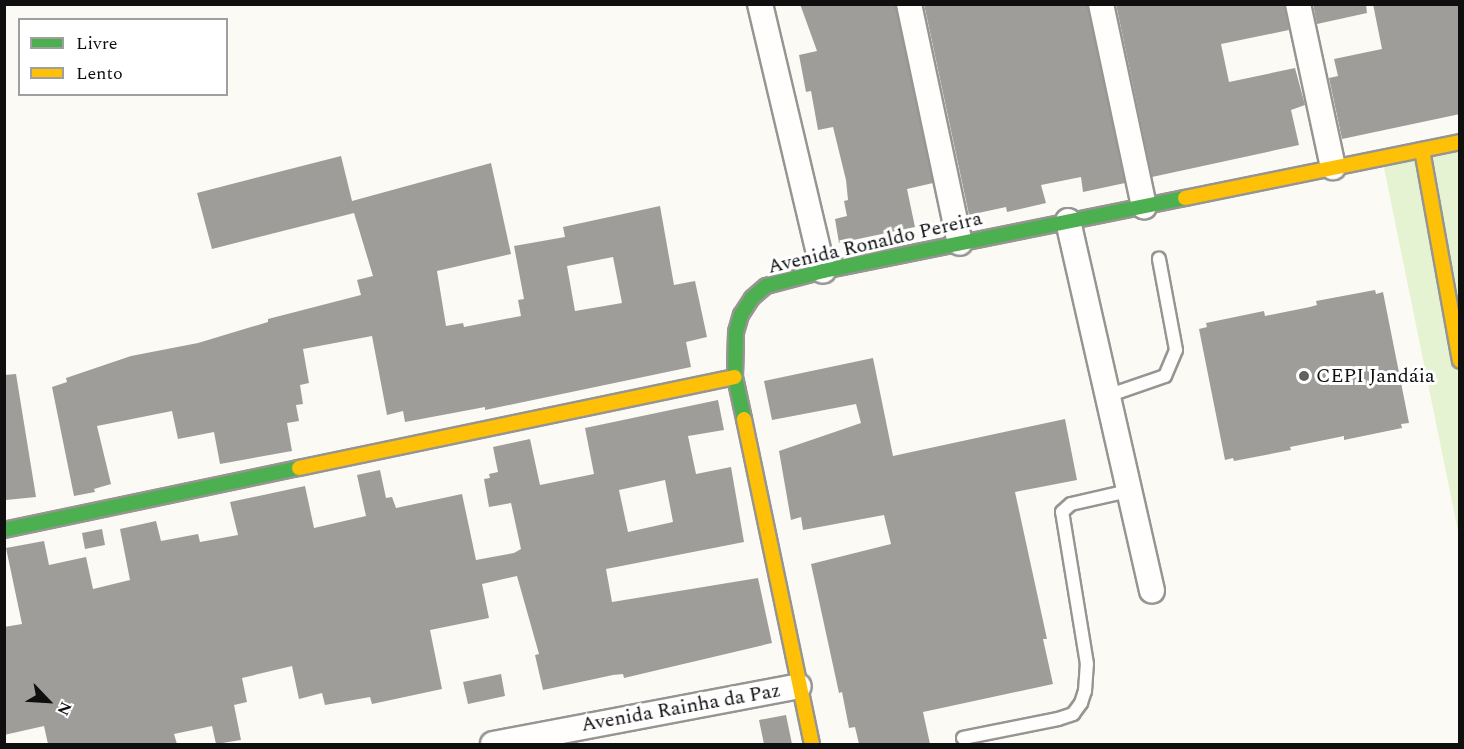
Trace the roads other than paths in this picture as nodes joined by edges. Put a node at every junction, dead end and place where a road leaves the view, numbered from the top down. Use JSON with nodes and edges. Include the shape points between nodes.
{"nodes":[{"id":1,"x":760,"y":4,"type":"edge"},
{"id":2,"x":909,"y":4,"type":"edge"},
{"id":3,"x":1101,"y":4,"type":"edge"},
{"id":4,"x":1298,"y":4,"type":"edge"},
{"id":5,"x":1460,"y":142,"type":"edge"},
{"id":6,"x":1422,"y":150,"type":"junction"},
{"id":7,"x":1333,"y":167,"type":"junction"},
{"id":8,"x":1144,"y":206,"type":"junction"},
{"id":9,"x":1068,"y":221,"type":"junction"},
{"id":10,"x":960,"y":243,"type":"junction"},
{"id":11,"x":1159,"y":259,"type":"dead end"},
{"id":12,"x":823,"y":271,"type":"junction"},
{"id":13,"x":1460,"y":361,"type":"edge"},
{"id":14,"x":735,"y":377,"type":"junction"},
{"id":15,"x":1107,"y":396,"type":"junction"},
{"id":16,"x":1128,"y":491,"type":"junction"},
{"id":17,"x":4,"y":530,"type":"edge"},
{"id":18,"x":1152,"y":591,"type":"dead end"},
{"id":19,"x":800,"y":686,"type":"junction"},
{"id":20,"x":580,"y":735,"type":"edge"},
{"id":21,"x":963,"y":738,"type":"dead end"},
{"id":22,"x":493,"y":744,"type":"edge"},
{"id":23,"x":812,"y":744,"type":"edge"}],
"edges":[{"from":1,"to":12,"type":"street"},
{"from":2,"to":10,"type":"street"},
{"from":3,"to":8,"type":"street"},
{"from":4,"to":7,"type":"street"},
{"from":5,"to":6,"type":"street","name":"Avenida Ronaldo Pereira"},
{"from":6,"to":7,"type":"street","name":"Avenida Ronaldo Pereira"},
{"from":6,"to":13,"type":"street"},
{"from":7,"to":8,"type":"street","name":"Avenida Ronaldo Pereira"},
{"from":8,"to":9,"type":"street","name":"Avenida Ronaldo Pereira"},
{"from":9,"to":10,"type":"street","name":"Avenida Ronaldo Pereira"},
{"from":9,"to":15,"type":"street"},
{"from":10,"to":12,"type":"street","name":"Avenida Ronaldo Pereira"},
{"from":11,"to":15,"type":"lane","via":[[1176,350],[1165,376]]},
{"from":12,"to":14,"type":"street","name":"Avenida Ronaldo Pereira","via":[[766,286],[752,298],[736,332]]},
{"from":14,"to":17,"type":"street"},
{"from":14,"to":19,"type":"street","name":"Avenida Ronaldo Pereira"},
{"from":15,"to":16,"type":"street"},
{"from":16,"to":18,"type":"street"},
{"from":16,"to":21,"type":"lane","via":[[1071,504],[1062,512],[1087,664],[1085,691],[1073,714]]},
{"from":19,"to":20,"type":"street","name":"Avenida Rainha da Paz"},
{"from":19,"to":23,"type":"street","name":"Avenida Ronaldo Pereira"},
{"from":20,"to":22,"type":"street","name":"Avenida Rainha da Paz"}]}
